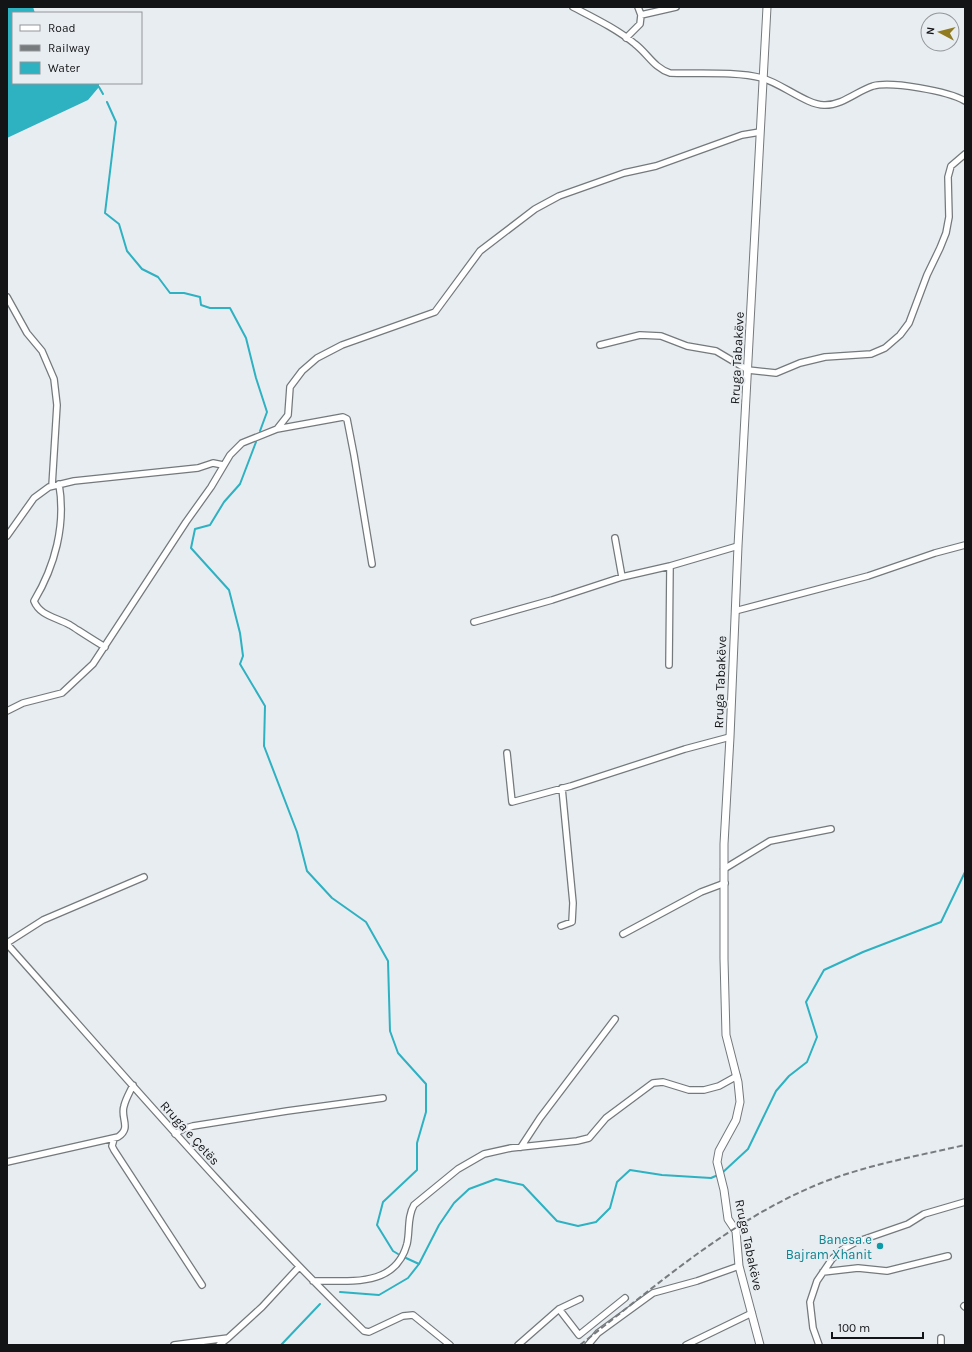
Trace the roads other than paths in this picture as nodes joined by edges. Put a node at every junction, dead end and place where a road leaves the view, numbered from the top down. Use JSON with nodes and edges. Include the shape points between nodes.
{"nodes":[{"id":1,"x":573,"y":7,"type":"edge"},
{"id":2,"x":638,"y":7,"type":"edge"},
{"id":3,"x":676,"y":7,"type":"edge"},
{"id":4,"x":767,"y":7,"type":"edge"},
{"id":5,"x":641,"y":15,"type":"junction"},
{"id":6,"x":626,"y":38,"type":"junction"},
{"id":7,"x":764,"y":78,"type":"junction"},
{"id":8,"x":965,"y":101,"type":"edge"},
{"id":9,"x":760,"y":132,"type":"junction"},
{"id":10,"x":965,"y":154,"type":"edge"},
{"id":11,"x":7,"y":297,"type":"edge"},
{"id":12,"x":600,"y":345,"type":"dead end"},
{"id":13,"x":748,"y":370,"type":"junction"},
{"id":14,"x":277,"y":429,"type":"junction"},
{"id":15,"x":223,"y":465,"type":"junction"},
{"id":16,"x":59,"y":484,"type":"junction"},
{"id":17,"x":52,"y":486,"type":"junction"},
{"id":18,"x":7,"y":536,"type":"edge"},
{"id":19,"x":615,"y":538,"type":"dead end"},
{"id":20,"x":965,"y":545,"type":"edge"},
{"id":21,"x":738,"y":546,"type":"junction"},
{"id":22,"x":372,"y":564,"type":"dead end"},
{"id":23,"x":670,"y":566,"type":"junction"},
{"id":24,"x":622,"y":578,"type":"junction"},
{"id":25,"x":735,"y":612,"type":"junction"},
{"id":26,"x":474,"y":622,"type":"dead end"},
{"id":27,"x":104,"y":647,"type":"junction"},
{"id":28,"x":669,"y":666,"type":"dead end"},
{"id":29,"x":7,"y":711,"type":"edge"},
{"id":30,"x":730,"y":737,"type":"junction"},
{"id":31,"x":507,"y":753,"type":"dead end"},
{"id":32,"x":562,"y":788,"type":"junction"},
{"id":33,"x":831,"y":829,"type":"dead end"},
{"id":34,"x":724,"y":869,"type":"junction"},
{"id":35,"x":144,"y":878,"type":"dead end"},
{"id":36,"x":724,"y":883,"type":"junction"},
{"id":37,"x":561,"y":926,"type":"dead end"},
{"id":38,"x":623,"y":934,"type":"dead end"},
{"id":39,"x":7,"y":943,"type":"edge"},
{"id":40,"x":615,"y":1019,"type":"dead end"},
{"id":41,"x":737,"y":1076,"type":"junction"},
{"id":42,"x":133,"y":1085,"type":"junction"},
{"id":43,"x":383,"y":1098,"type":"dead end"},
{"id":44,"x":175,"y":1134,"type":"junction"},
{"id":45,"x":114,"y":1139,"type":"junction"},
{"id":46,"x":521,"y":1147,"type":"junction"},
{"id":47,"x":7,"y":1162,"type":"edge"},
{"id":48,"x":965,"y":1202,"type":"edge"},
{"id":49,"x":948,"y":1256,"type":"dead end"},
{"id":50,"x":739,"y":1266,"type":"junction"},
{"id":51,"x":299,"y":1267,"type":"junction"},
{"id":52,"x":823,"y":1272,"type":"junction"},
{"id":53,"x":313,"y":1281,"type":"junction"},
{"id":54,"x":202,"y":1285,"type":"dead end"},
{"id":55,"x":625,"y":1298,"type":"dead end"},
{"id":56,"x":580,"y":1299,"type":"dead end"},
{"id":57,"x":559,"y":1310,"type":"junction"},
{"id":58,"x":752,"y":1313,"type":"junction"},
{"id":59,"x":228,"y":1338,"type":"junction"},
{"id":60,"x":941,"y":1338,"type":"dead end"},
{"id":61,"x":174,"y":1345,"type":"edge"},
{"id":62,"x":219,"y":1345,"type":"edge"},
{"id":63,"x":450,"y":1345,"type":"edge"},
{"id":64,"x":518,"y":1345,"type":"edge"},
{"id":65,"x":588,"y":1345,"type":"edge"},
{"id":66,"x":686,"y":1345,"type":"edge"},
{"id":67,"x":760,"y":1345,"type":"edge"},
{"id":68,"x":819,"y":1345,"type":"edge"},
{"id":69,"x":941,"y":1345,"type":"edge"}],
"edges":[{"from":1,"to":6,"type":"street"},
{"from":2,"to":5,"type":"street"},
{"from":3,"to":5,"type":"street"},
{"from":4,"to":7,"type":"street","name":"Rruga Tabakëve"},
{"from":5,"to":6,"type":"street","via":[[640,24]]},
{"from":6,"to":7,"type":"street","via":[[636,44],[662,70],[670,73]]},
{"from":7,"to":8,"type":"street","via":[[824,106],[883,84],[949,95]]},
{"from":7,"to":9,"type":"street","name":"Rruga Tabakëve"},
{"from":9,"to":13,"type":"street","name":"Rruga Tabakëve"},
{"from":9,"to":14,"type":"street","via":[[742,135],[656,166],[624,173],[559,196],[535,209],[480,251],[435,312],[342,345],[317,358],[302,371],[290,387],[288,415]]},
{"from":10,"to":13,"type":"street","via":[[951,166],[948,177],[949,217],[946,233],[909,323],[900,335],[885,348],[871,354],[825,357],[800,363],[776,373]]},
{"from":11,"to":17,"type":"street","via":[[27,333],[42,351],[54,379],[57,405]]},
{"from":12,"to":13,"type":"street","via":[[640,335],[661,336],[686,346],[716,351]]},
{"from":13,"to":21,"type":"street","name":"Rruga Tabakëve"},
{"from":14,"to":15,"type":"street","via":[[242,443]]},
{"from":14,"to":22,"type":"street","via":[[343,417],[346,419]]},
{"from":15,"to":16,"type":"street","via":[[213,463],[191,469]]},
{"from":15,"to":27,"type":"street"},
{"from":16,"to":17,"type":"street"},
{"from":16,"to":27,"type":"street","via":[[62,499],[59,537],[44,584],[34,601],[36,607],[45,614],[68,624]]},
{"from":17,"to":18,"type":"street","via":[[34,498]]},
{"from":19,"to":24,"type":"street"},
{"from":20,"to":25,"type":"street","via":[[868,576]]},
{"from":21,"to":23,"type":"street"},
{"from":21,"to":25,"type":"street","name":"Rruga Tabakëve"},
{"from":23,"to":24,"type":"street"},
{"from":23,"to":28,"type":"street"},
{"from":24,"to":26,"type":"street"},
{"from":25,"to":30,"type":"street","name":"Rruga Tabakëve"},
{"from":27,"to":29,"type":"street","via":[[93,664],[62,693],[23,703]]},
{"from":30,"to":32,"type":"street"},
{"from":30,"to":34,"type":"street","name":"Rruga Tabakëve"},
{"from":31,"to":32,"type":"street","via":[[512,802]]},
{"from":32,"to":37,"type":"street","via":[[573,903],[572,922]]},
{"from":33,"to":34,"type":"street","via":[[770,841]]},
{"from":34,"to":36,"type":"street","name":"Rruga Tabakëve"},
{"from":35,"to":39,"type":"street","via":[[43,920]]},
{"from":36,"to":38,"type":"street","via":[[701,892]]},
{"from":36,"to":41,"type":"street","name":"Rruga Tabakëve","via":[[726,1035]]},
{"from":39,"to":42,"type":"street","name":"Rruga e Çetës"},
{"from":40,"to":46,"type":"street"},
{"from":41,"to":46,"type":"street","via":[[719,1086],[704,1090],[689,1090],[663,1082],[653,1083],[606,1118],[589,1138]]},
{"from":41,"to":50,"type":"street","name":"Rruga Tabakëve","via":[[740,1093],[739,1111],[718,1156],[718,1170],[726,1199],[728,1219],[738,1238]]},
{"from":42,"to":44,"type":"street","name":"Rruga e Çetës"},
{"from":42,"to":45,"type":"street","via":[[123,1107],[125,1131]]},
{"from":43,"to":44,"type":"street","via":[[193,1126]]},
{"from":44,"to":51,"type":"street","name":"Rruga e Çetës"},
{"from":45,"to":47,"type":"street"},
{"from":45,"to":54,"type":"street","via":[[114,1150]]},
{"from":46,"to":53,"type":"street","via":[[484,1154],[458,1169],[418,1202],[411,1213],[405,1251],[398,1262],[387,1271],[359,1281]]},
{"from":48,"to":52,"type":"street","via":[[924,1214],[908,1224],[856,1242],[843,1249]]},
{"from":49,"to":52,"type":"street","via":[[888,1271],[858,1268]]},
{"from":50,"to":58,"type":"street","name":"Rruga Tabakëve"},
{"from":50,"to":65,"type":"street","via":[[653,1293],[598,1333]]},
{"from":51,"to":53,"type":"street","name":"Rruga e Çetës"},
{"from":51,"to":59,"type":"street","via":[[262,1307]]},
{"from":52,"to":68,"type":"street","via":[[810,1302],[813,1328]]},
{"from":53,"to":63,"type":"street","name":"Rruga e Çetës","via":[[364,1331],[375,1330],[403,1316],[413,1315]]},
{"from":55,"to":57,"type":"street","via":[[579,1335]]},
{"from":56,"to":57,"type":"street"},
{"from":57,"to":64,"type":"street"},
{"from":58,"to":66,"type":"street"},
{"from":58,"to":67,"type":"street","name":"Rruga Tabakëve"},
{"from":59,"to":61,"type":"street"},
{"from":59,"to":62,"type":"street"},
{"from":60,"to":69,"type":"street"}]}
